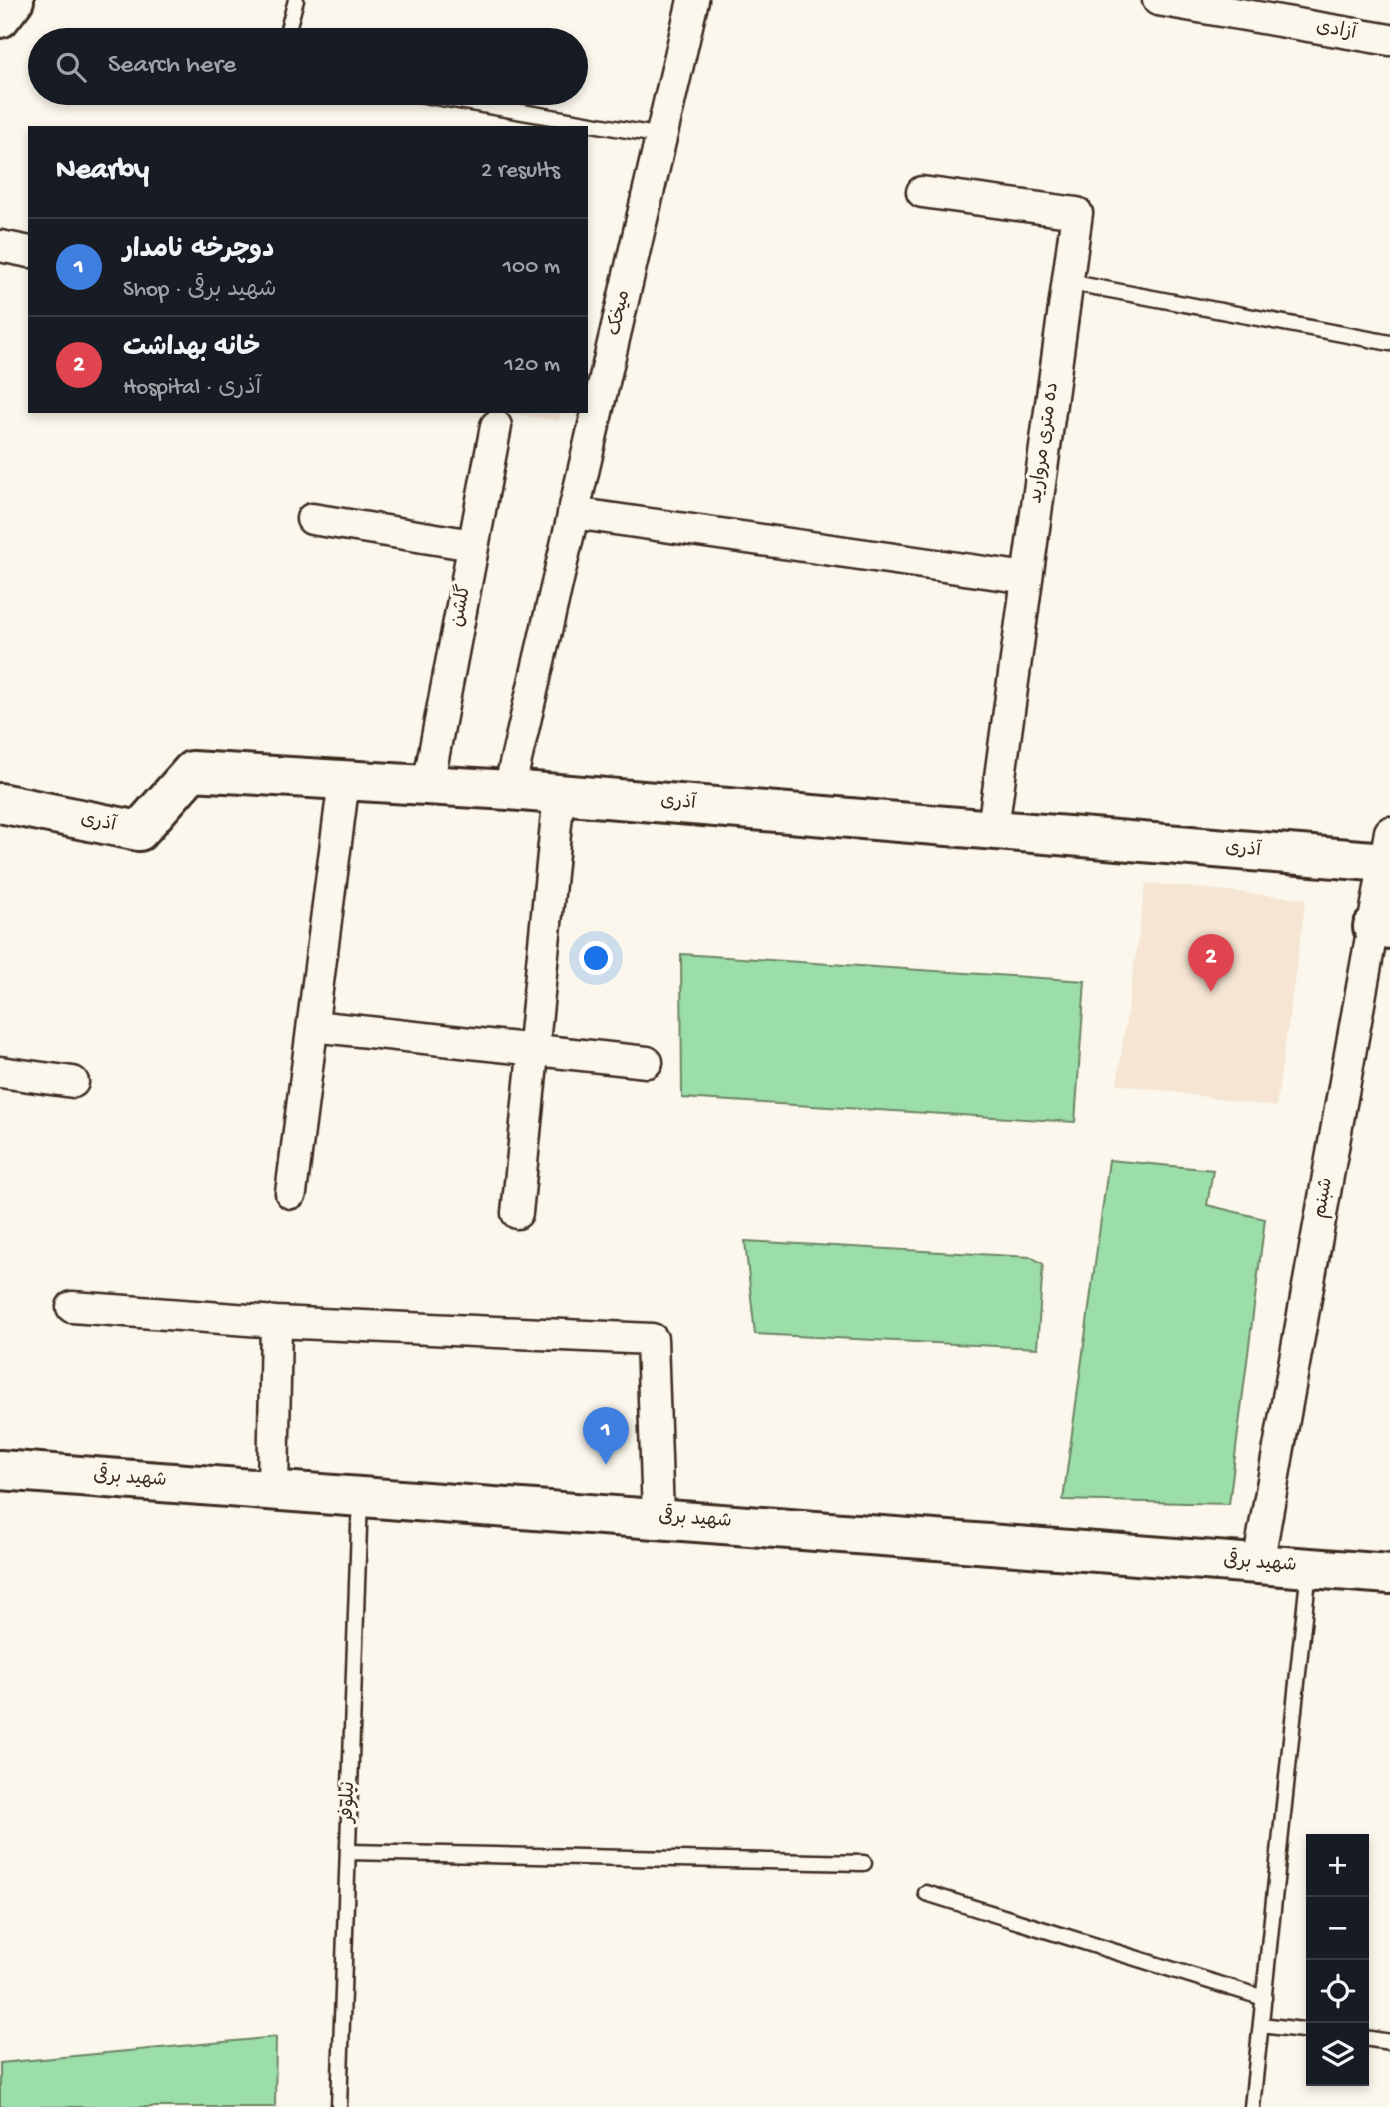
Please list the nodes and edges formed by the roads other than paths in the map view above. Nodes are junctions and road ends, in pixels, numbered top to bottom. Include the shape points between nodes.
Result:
1 (14, 0) edge
2 (296, 0) edge
3 (694, 0) edge
4 (1158, 0) edge
5 (0, 18) edge
6 (288, 28) edge
7 (1390, 40) edge
8 (482, 105) edge
9 (662, 136) junction
10 (922, 192) dead end
11 (0, 246) edge
12 (28, 252) edge
13 (1068, 282) junction
14 (1390, 343) edge
15 (496, 426) dead end
16 (573, 513) junction
17 (312, 519) dead end
18 (473, 545) junction
19 (1027, 578) junction
20 (344, 780) junction
21 (428, 785) junction
22 (509, 790) junction
23 (559, 794) junction
24 (0, 803) edge
25 (993, 828) junction
26 (1387, 847) edge
27 (1382, 928) edge
28 (313, 1026) junction
29 (534, 1050) junction
30 (647, 1062) dead end
31 (0, 1072) edge
32 (73, 1082) dead end
33 (291, 1193) dead end
34 (517, 1213) dead end
35 (72, 1307) dead end
36 (275, 1322) junction
37 (0, 1470) edge
38 (273, 1490) junction
39 (360, 1496) junction
40 (658, 1517) junction
41 (1258, 1564) junction
42 (1309, 1568) junction
43 (1390, 1574) edge
44 (348, 1852) junction
45 (864, 1863) dead end
46 (926, 1893) dead end
47 (1264, 1998) junction
48 (1261, 2025) junction
49 (1306, 2030) edge
50 (1369, 2039) edge
51 (1390, 2042) edge
52 (339, 2107) edge
53 (1252, 2107) edge

1 - 5 street
2 - 6 lane
3 - 9 street, میخک
4 - 7 street, آزادی
8 - 9 lane
9 - 16 street, میخک
10 - 13 street, ده متری مروارید via 1077,213
11 - 12 street
13 - 14 lane
13 - 19 street, ده متری مروارید
15 - 18 street, گلشن
16 - 19 street
16 - 22 street, میخک
17 - 18 street
18 - 21 street, گلشن
19 - 25 street, ده متری مروارید
20 - 21 street, آذری
20 - 24 street, آذری via 192,771 139,831
20 - 28 street
21 - 22 street, آذری
22 - 23 street, آذری
23 - 25 street, آذری
23 - 29 street
25 - 26 street, آذری
26 - 27 street, شبنم
27 - 41 street, شبنم
28 - 29 street
28 - 33 street
29 - 30 street
29 - 34 street
31 - 32 street
35 - 36 street
36 - 38 street
36 - 40 street via 652,1339
37 - 38 street, شهید برقی
38 - 39 street, شهید برقی
39 - 40 street, شهید برقی
39 - 44 lane, نیلوفر
40 - 41 street, شهید برقی
41 - 42 street, شهید برقی
42 - 43 street, شهید برقی
42 - 47 lane
44 - 45 lane
44 - 52 lane, نیلوفر
46 - 47 lane
47 - 48 lane
48 - 49 lane
48 - 53 lane
50 - 51 lane

